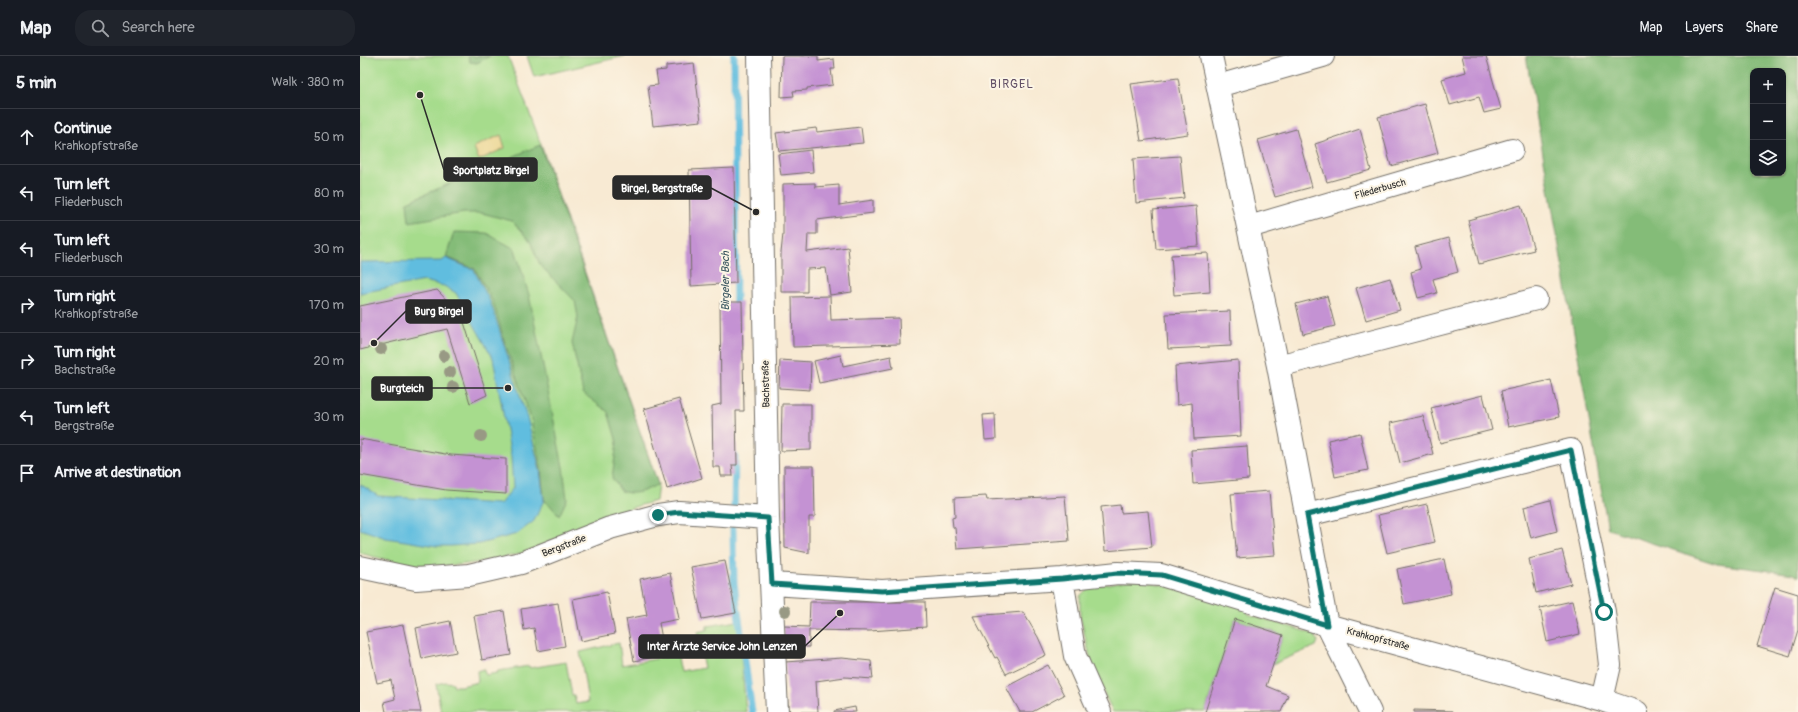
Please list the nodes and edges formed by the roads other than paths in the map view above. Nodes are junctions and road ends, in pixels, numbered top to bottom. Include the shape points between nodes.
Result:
1 (759, 56) edge
2 (1211, 56) edge
3 (1323, 56) edge
4 (1218, 86) junction
5 (1512, 150) dead end
6 (1249, 227) junction
7 (1536, 300) dead end
8 (1278, 366) junction
9 (1307, 515) junction
10 (751, 517) junction
11 (360, 567) edge
12 (1062, 579) junction
13 (772, 584) junction
14 (1327, 625) junction
15 (1602, 700) junction
16 (777, 712) edge
17 (1100, 712) edge
18 (1370, 712) edge
19 (1637, 712) edge

1 - 10 street, Bachstraße
2 - 4 street
3 - 4 street
4 - 6 street
5 - 6 street, Fliederbusch
6 - 8 street
7 - 8 street
8 - 9 street
9 - 14 street
9 - 15 street via 1571,450 1604,612 1610,665
10 - 11 street, Bergstraße via 679,512 658,515 610,528 521,563 469,575 416,580
10 - 13 street, Bachstraße
12 - 13 street, Krahkopfstraße via 882,591
12 - 14 street, Krahkopfstraße via 1118,573 1162,575
12 - 17 street via 1076,656
13 - 16 street, Bachstraße
14 - 15 street, Krahkopfstraße
14 - 18 street
15 - 19 street, Krahkopfstraße

